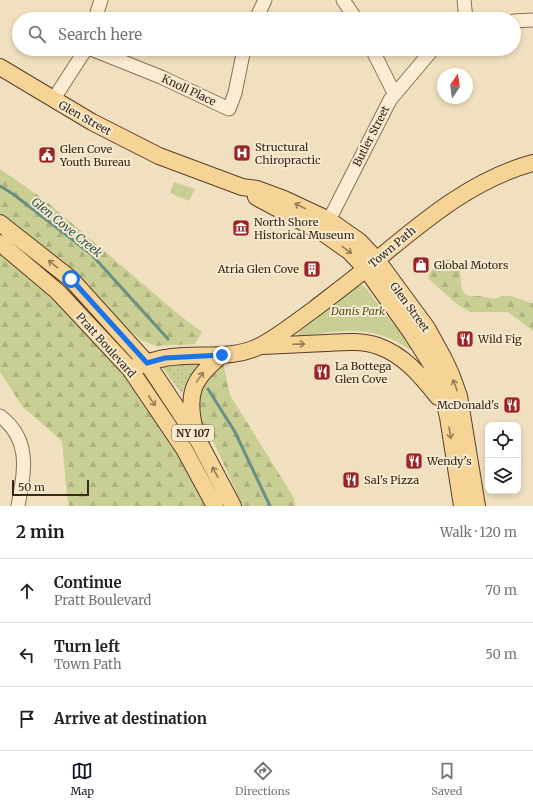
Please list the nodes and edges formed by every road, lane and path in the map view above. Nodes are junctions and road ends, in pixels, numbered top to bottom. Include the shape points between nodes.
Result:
1 (101, 0) edge
2 (266, 0) edge
3 (343, 0) edge
4 (464, 0) edge
5 (97, 12) edge
6 (260, 12) edge
7 (351, 12) edge
8 (465, 12) edge
9 (521, 20) edge
10 (533, 20) edge
11 (81, 56) edge
12 (109, 56) edge
13 (243, 56) edge
14 (376, 56) edge
15 (427, 56) edge
16 (0, 67) edge
17 (394, 93) junction
18 (53, 100) junction
19 (533, 163) edge
20 (0, 223) edge
21 (326, 227) junction
22 (0, 243) edge
23 (372, 264) junction
24 (260, 346) junction
25 (222, 355) junction
26 (404, 361) junction
27 (147, 363) junction
28 (431, 364) junction
29 (447, 365) junction
30 (130, 369) junction
31 (445, 401) junction
32 (0, 416) edge
33 (198, 440) junction
34 (461, 453) junction
35 (18, 506) edge
36 (215, 506) edge
37 (233, 506) edge
38 (462, 506) edge
39 (477, 506) edge

1 - 5 street
2 - 6 street
3 - 7 street
4 - 8 street
9 - 10 street
11 - 18 street
12 - 13 street, Knoll Place via 162,77 229,109
14 - 17 street
15 - 17 street, Butler Street
16 - 18 main road, Glen Street
17 - 21 street, Butler Street
18 - 21 main road, Glen Street via 159,156 242,187 254,196
19 - 23 main road, Town Path via 488,179 448,204
27 -> 20 main road, Pratt Boulevard / NY 107 via 71,279
21 - 23 main road, Glen Street via 350,252
22 - 30 main road, Pratt Boulevard / NY 107 via 58,292
23 - 24 main road, Town Path via 278,336
23 - 28 main road, Glen Street
23 - 29 main road, Glen Street via 427,328
24 - 25 main road, Town Path
24 -> 26 main road, Town Path via 353,342 377,345 393,352
25 - 27 main road, Town Path via 165,358
33 -> 25 main road via 190,400 197,379
26 - 28 main road
26 - 31 main road, Town Path
27 - 30 main road, Town Path
27 - 33 main road, Pratt Boulevard / NY 107
28 - 29 main road
28 - 31 main road, Glen Street
34 -> 29 main road, Glen Street via 459,396
30 -> 36 main road, Pratt Boulevard / NY 107 via 184,449
31 -> 34 main road, Glen Street
32 - 35 street via 13,429 23,451 24,467
37 -> 33 main road, Pratt Boulevard / NY 107
34 - 38 main road, Glen Street
34 - 39 main road, Glen Street

